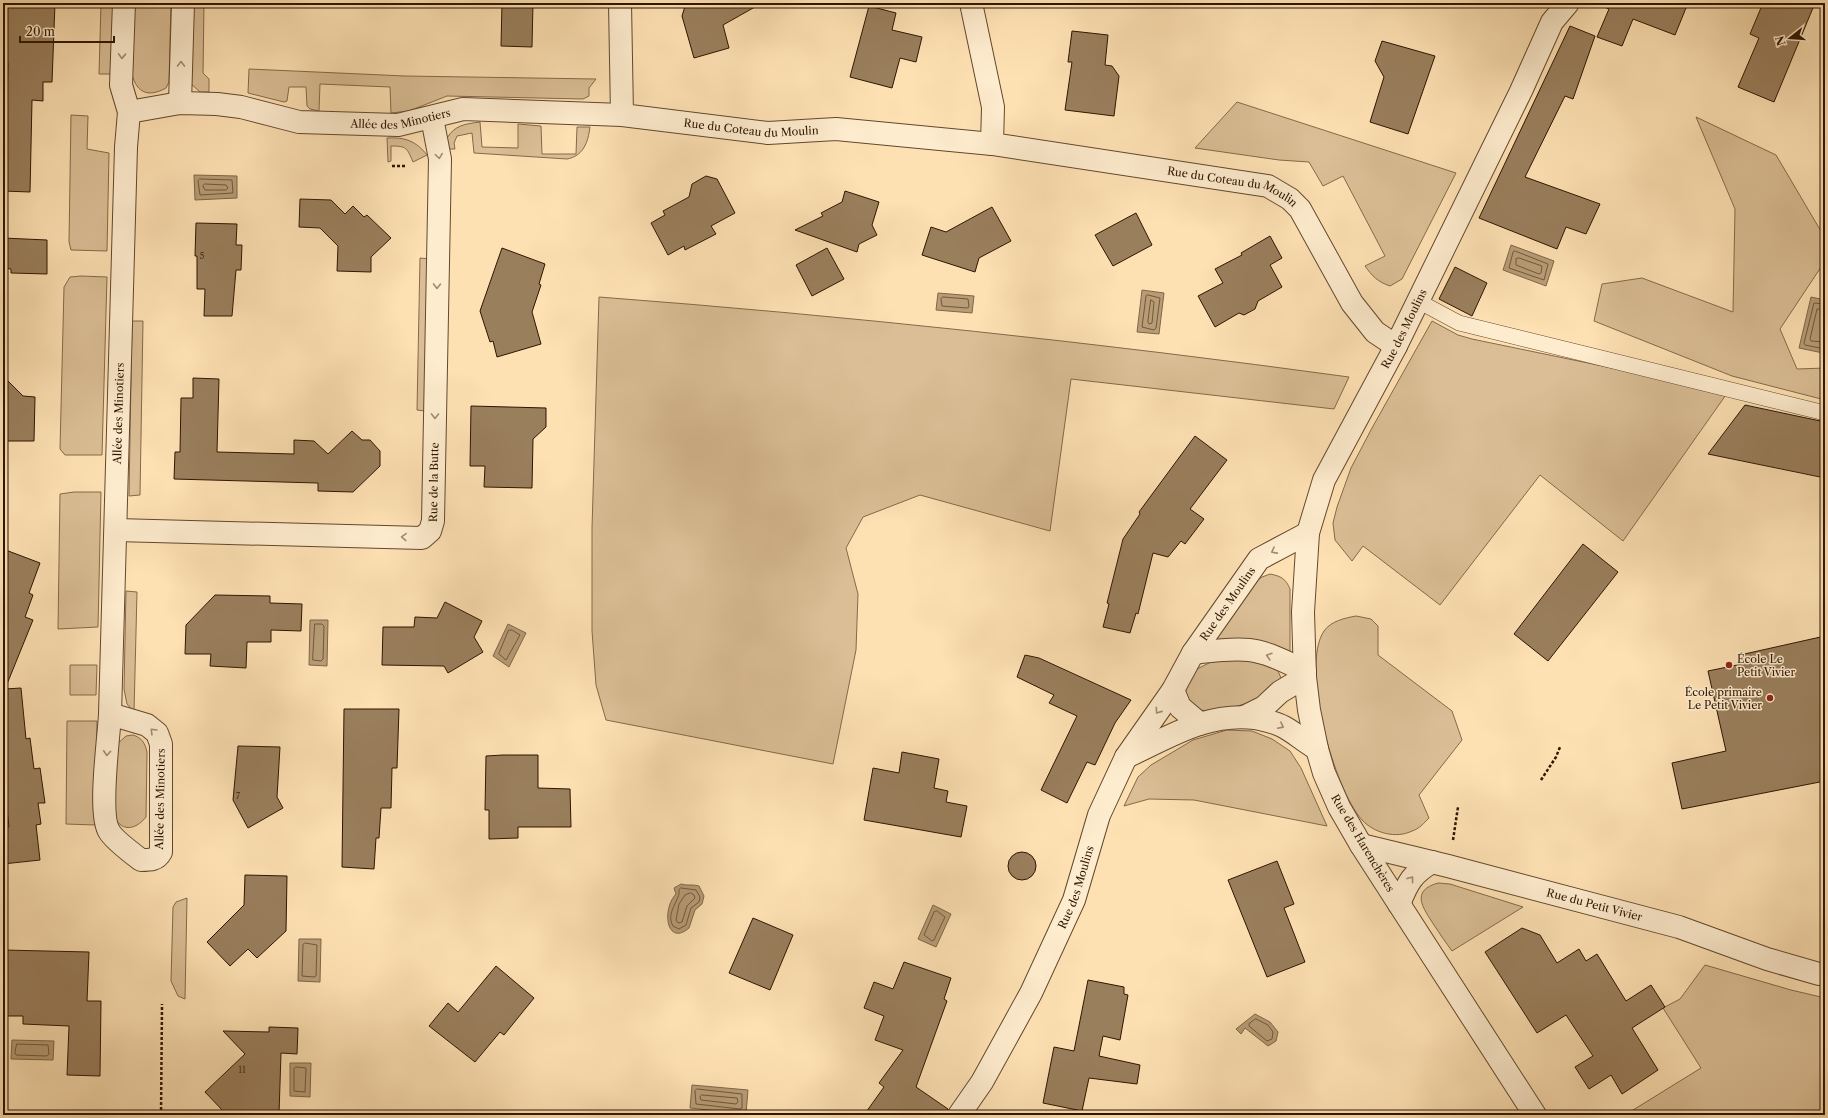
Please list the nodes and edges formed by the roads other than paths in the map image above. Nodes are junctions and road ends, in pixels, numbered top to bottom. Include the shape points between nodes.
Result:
1 (124, 3) edge
2 (183, 3) edge
3 (620, 3) edge
4 (971, 3) edge
5 (1568, 3) edge
6 (180, 103) junction
7 (129, 112) junction
8 (622, 115) junction
9 (432, 118) junction
10 (992, 144) junction
11 (1418, 301) junction
12 (1396, 346) junction
13 (1825, 414) edge
14 (116, 530) junction
15 (1308, 533) junction
16 (1193, 653) junction
17 (1305, 674) junction
18 (1173, 690) junction
19 (110, 714) junction
20 (1244, 717) junction
21 (1200, 724) junction
22 (1317, 749) junction
23 (1126, 757) junction
24 (1361, 845) junction
25 (1432, 862) junction
26 (1399, 904) junction
27 (1825, 974) edge
28 (958, 1115) edge
29 (1535, 1115) edge

1 -> 7 street, Allée des Minotiers via 121,85
6 -> 2 street
3 - 8 street
4 - 10 street via 993,107
5 - 11 street, Rue des Moulins via 1552,22
6 - 7 street, Allée des Minotiers
6 - 9 street, Allée des Minotiers via 241,107 299,122 398,125
7 - 14 street, Allée des Minotiers
8 - 9 street, Allée des Minotiers via 462,109
8 - 10 street, Rue du Coteau du Moulin via 768,133 836,129
9 -> 14 street, Rue de la Butte via 440,159 433,513 430,531 422,538
10 - 12 street, Rue du Coteau du Moulin via 1268,186 1300,208 1352,304 1375,332
11 - 12 street, Rue des Moulins
11 - 13 lane via 1464,325
12 - 15 street, Rue des Moulins via 1324,480
14 - 19 street, Allée des Minotiers
15 -> 16 street, Rue des Moulins via 1259,558
15 - 17 street, Rue des Harenchères via 1303,612
17 -> 16 street via 1280,659 1251,650
16 - 18 street, Rue des Moulins
17 - 20 street via 1264,707
17 - 22 street, Rue des Harenchères
18 - 21 street via 1180,707
18 -> 23 street, Rue des Moulins
19 -> 19 street, Allée des Minotiers via 105,818 109,831 141,860 153,859 161,852 161,744 157,733 147,725
20 - 21 street via 1212,720
20 -> 22 street via 1268,720 1283,726
21 - 23 street via 1178,731 1157,744
22 - 24 street, Rue des Harenchères via 1339,807
23 - 28 street, Rue des Moulins via 1099,815 1074,900 1034,986 982,1082
24 - 25 street, Rue du Petit Vivier
24 - 26 street, Rue des Harenchères
26 -> 25 street via 1408,883 1418,870
25 - 27 street, Rue du Petit Vivier via 1679,927 1767,958
26 - 29 street, Rue des Harenchères

